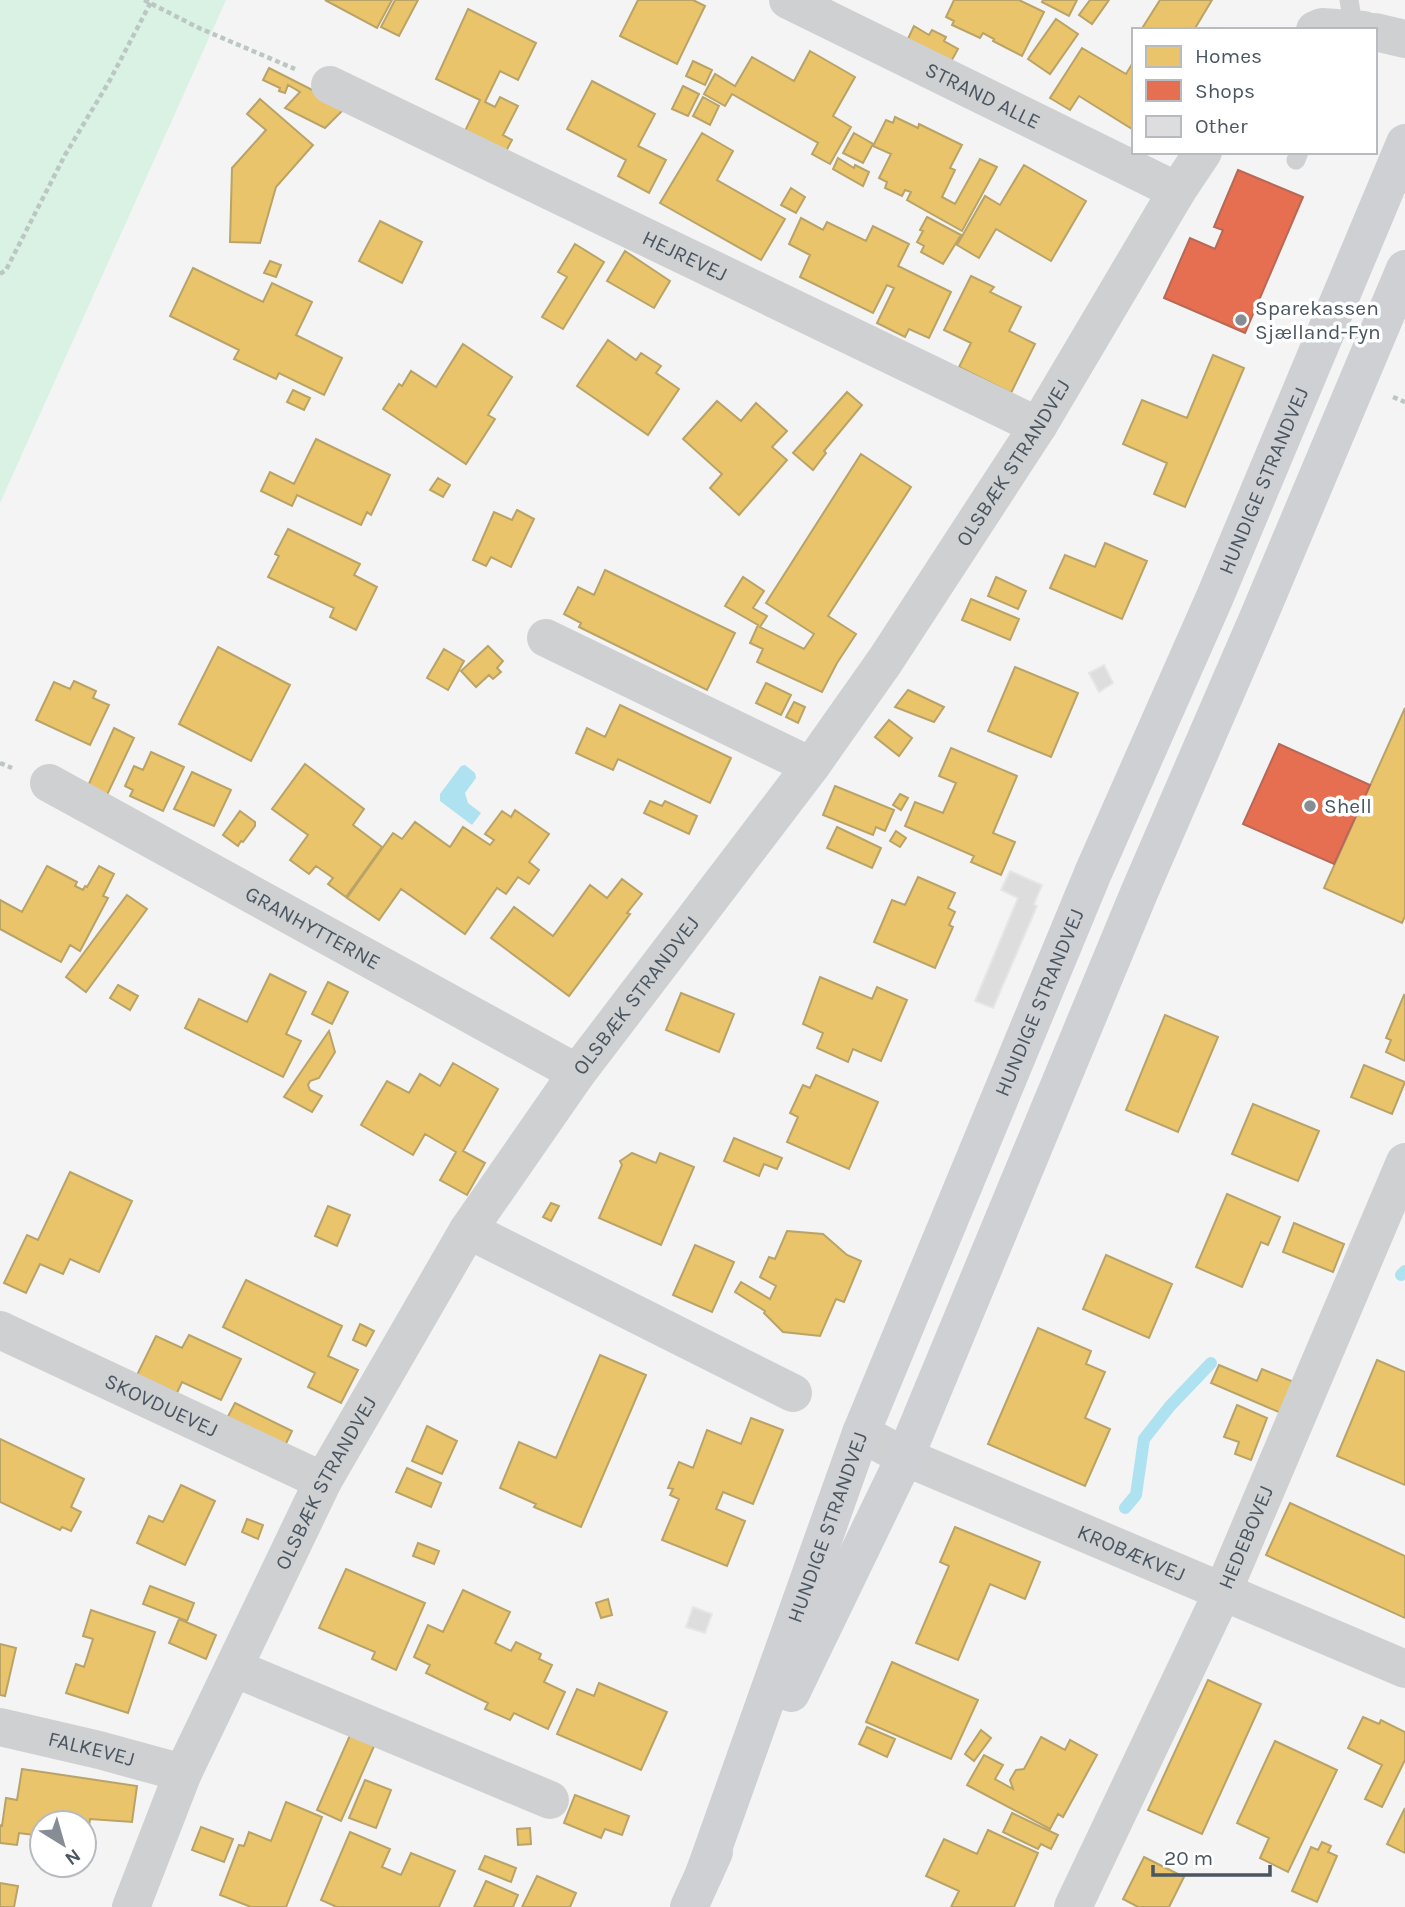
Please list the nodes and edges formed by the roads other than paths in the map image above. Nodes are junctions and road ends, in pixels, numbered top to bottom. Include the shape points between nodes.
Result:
1 (788, 0) edge
2 (1377, 32) edge
3 (1405, 39) edge
4 (330, 85) road end
5 (1405, 143) edge
6 (1202, 154) edge
7 (1177, 191) junction
8 (1405, 269) edge
9 (1038, 426) junction
10 (547, 638) dead end
11 (811, 766) junction
12 (49, 783) dead end
13 (578, 1073) junction
14 (1405, 1162) edge
15 (468, 1230) junction
16 (0, 1330) edge
17 (793, 1393) dead end
18 (861, 1433) junction
19 (905, 1457) junction
20 (323, 1481) junction
21 (1223, 1591) junction
22 (234, 1668) junction
23 (1405, 1669) edge
24 (0, 1727) edge
25 (183, 1773) junction
26 (550, 1800) dead end
27 (696, 1890) edge
28 (131, 1907) edge
29 (1073, 1907) edge

1 - 7 street, STRAND ALLE
2 - 3 street
4 - 9 street, HEJREVEJ
5 - 18 main road, HUNDIGE STRANDVEJ
6 - 7 street, OLSBÆK STRANDVEJ
7 - 9 street, OLSBÆK STRANDVEJ
8 - 19 main road, HUNDIGE STRANDVEJ
9 - 11 street, OLSBÆK STRANDVEJ via 885,662
10 - 11 street
11 - 13 street, OLSBÆK STRANDVEJ
12 - 13 street, GRANHYTTERNE
13 - 15 street, OLSBÆK STRANDVEJ
14 - 21 street, HEDEBOVEJ
15 - 17 street
15 - 20 street, OLSBÆK STRANDVEJ
16 - 20 street, SKOVDUEVEJ
18 - 19 street, KROBÆKVEJ
18 - 27 main road, HUNDIGE STRANDVEJ
19 - 21 street, KROBÆKVEJ
19 - 27 main road, HUNDIGE STRANDVEJ
20 - 22 street, OLSBÆK STRANDVEJ
21 - 23 street, KROBÆKVEJ
21 - 29 street, HEDEBOVEJ
22 - 25 street, OLSBÆK STRANDVEJ
22 - 26 street
24 - 25 street, FALKEVEJ
25 - 28 street, OLSBÆK STRANDVEJ

